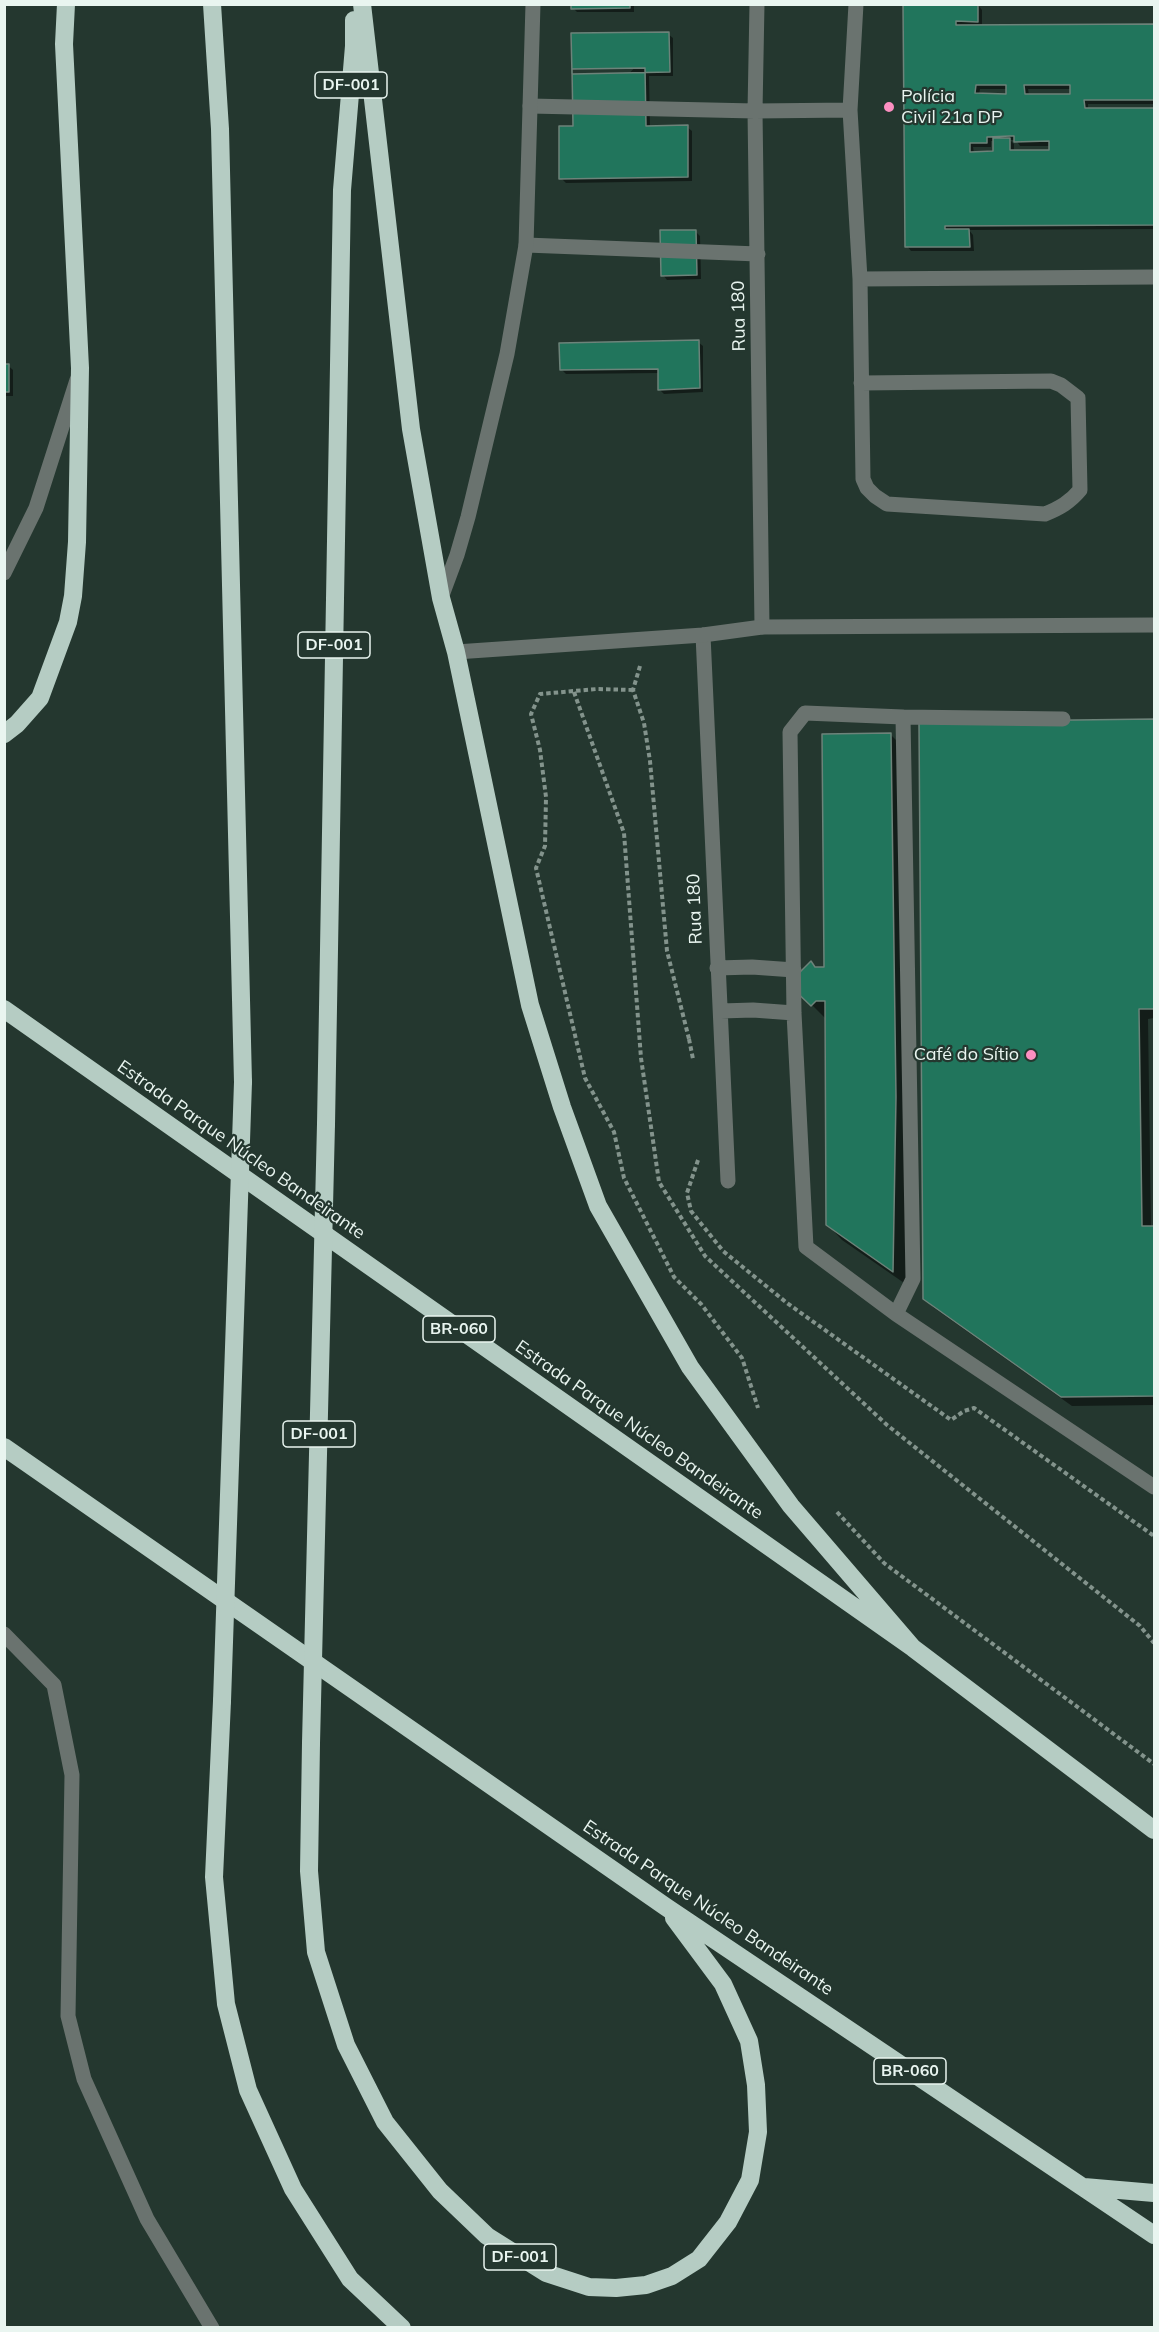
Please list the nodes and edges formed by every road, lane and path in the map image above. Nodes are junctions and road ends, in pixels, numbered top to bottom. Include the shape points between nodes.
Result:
1 (66, 4) edge
2 (212, 4) edge
3 (354, 4) edge
4 (362, 4) edge
5 (533, 4) edge
6 (757, 4) edge
7 (856, 4) edge
8 (530, 106) junction
9 (850, 110) junction
10 (755, 111) junction
11 (526, 245) junction
12 (758, 254) junction
13 (1155, 277) edge
14 (860, 279) junction
15 (80, 369) junction
16 (861, 383) junction
17 (4, 573) edge
18 (441, 598) junction
19 (1155, 625) edge
20 (762, 627) junction
21 (703, 636) junction
22 (647, 639) junction
23 (456, 652) junction
24 (633, 690) junction
25 (903, 717) junction
26 (1064, 719) dead end
27 (4, 734) edge
28 (717, 968) junction
29 (794, 970) junction
30 (4, 1009) edge
31 (721, 1011) junction
32 (794, 1013) junction
33 (721, 1031) junction
34 (728, 1181) dead end
35 (896, 1314) junction
36 (764, 1418) dead end
37 (4, 1447) edge
38 (1155, 1487) edge
39 (832, 1506) dead end
40 (4, 1634) edge
41 (913, 1648) junction
42 (1155, 1764) edge
43 (1155, 1830) edge
44 (666, 1907) junction
45 (1083, 2187) junction
46 (1155, 2193) edge
47 (1155, 2235) edge
48 (212, 2328) edge
49 (402, 2328) edge

1 - 15 highway via 64,44
2 - 49 highway, bridge via 220,129 243,1082 214,1877 226,2004 248,2090 293,2189 350,2279
3 - 44 highway, DF-001, bridge via 342,190 311,1743 309,1871 316,1952 346,2045 386,2122 440,2191 487,2236 546,2272 589,2287 646,2285 672,2276 699,2259 728,2222 750,2180 758,2132 749,2041 723,1984
4 - 18 highway via 411,429
5 - 8 street
6 - 10 street, Rua 180
7 - 9 street
8 - 10 street
8 - 11 street
9 - 10 street
9 - 14 street
10 - 12 street, Rua 180
11 - 12 street
11 - 18 street via 507,354 471,505
12 - 20 street, Rua 180
13 - 14 street
14 - 16 street
15 - 17 street via 40,497
15 - 27 highway via 73,596 40,698
16 - 16 street via 863,479 867,488 887,504 1045,514 1059,509 1080,489 1078,398 1061,385 1051,381
18 - 23 highway
19 - 20 street
20 - 21 street
21 - 22 street
21 - 28 street, Rua 180
22 - 23 street
22 - 24 path
23 - 41 highway via 530,1005 598,1206 690,1367 791,1506
24 - 33 path via 650,760 666,951 682,1014 689,1039
24 - 36 path via 540,694 531,714 546,797 545,846 537,868 585,1078 614,1132 624,1178 674,1276 742,1358
25 - 26 street
25 - 29 street via 805,713 790,732
25 - 35 street via 913,1279
28 - 29 street
28 - 31 street, Rua 180
29 - 32 street
30 - 41 highway, Estrada Parque Núcleo Bandeirante / BR-060
31 - 32 street
31 - 33 street, Rua 180
32 - 35 street via 806,1247
33 - 34 street, Rua 180
35 - 38 street
37 - 44 highway, Estrada Parque Núcleo Bandeirante / BR-060
39 - 42 path via 884,1563
40 - 48 street via 54,1684 72,1775 68,2016 84,2079 147,2219
41 - 43 highway, Estrada Parque Núcleo Bandeirante / BR-060
44 - 45 highway, Estrada Parque Núcleo Bandeirante / BR-060
45 - 46 highway
45 - 47 highway, Estrada Parque Núcleo Bandeirante / BR-060

